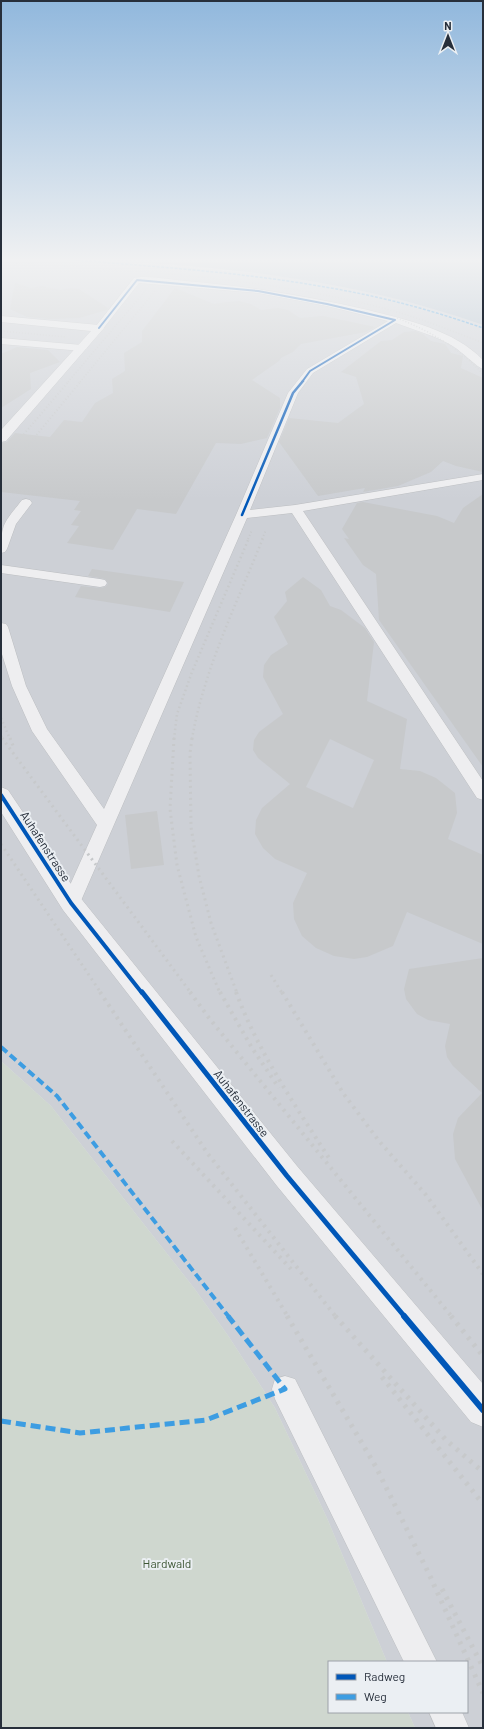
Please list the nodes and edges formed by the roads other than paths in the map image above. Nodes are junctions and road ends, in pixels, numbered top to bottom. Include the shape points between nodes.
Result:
1 (90, 339) edge
2 (364, 339) edge
3 (445, 339) edge
4 (1, 341) edge
5 (82, 348) junction
6 (483, 366) edge
7 (1, 438) edge
8 (483, 477) edge
9 (26, 503) dead end
10 (296, 509) junction
11 (242, 515) junction
12 (1, 549) edge
13 (1, 569) edge
14 (100, 582) dead end
15 (1, 627) edge
16 (483, 794) edge
17 (1, 795) edge
18 (106, 825) junction
19 (71, 903) junction
20 (285, 1389) dead end
21 (483, 1410) edge
22 (421, 1661) edge
23 (446, 1713) edge
24 (453, 1728) edge

1 - 5 street
2 - 11 lane via 310,371 293,393
3 - 6 lane via 469,351
4 - 5 lane
5 - 7 street
8 - 10 lane
9 - 12 lane via 10,524
10 - 11 lane
10 - 16 lane
11 - 18 lane
13 - 14 lane
15 - 18 lane via 19,686 40,731
17 - 19 street, Auhafenstrasse
18 - 19 lane
19 - 21 street, Auhafenstrasse via 287,1176
20 - 22 lane
23 - 24 lane

